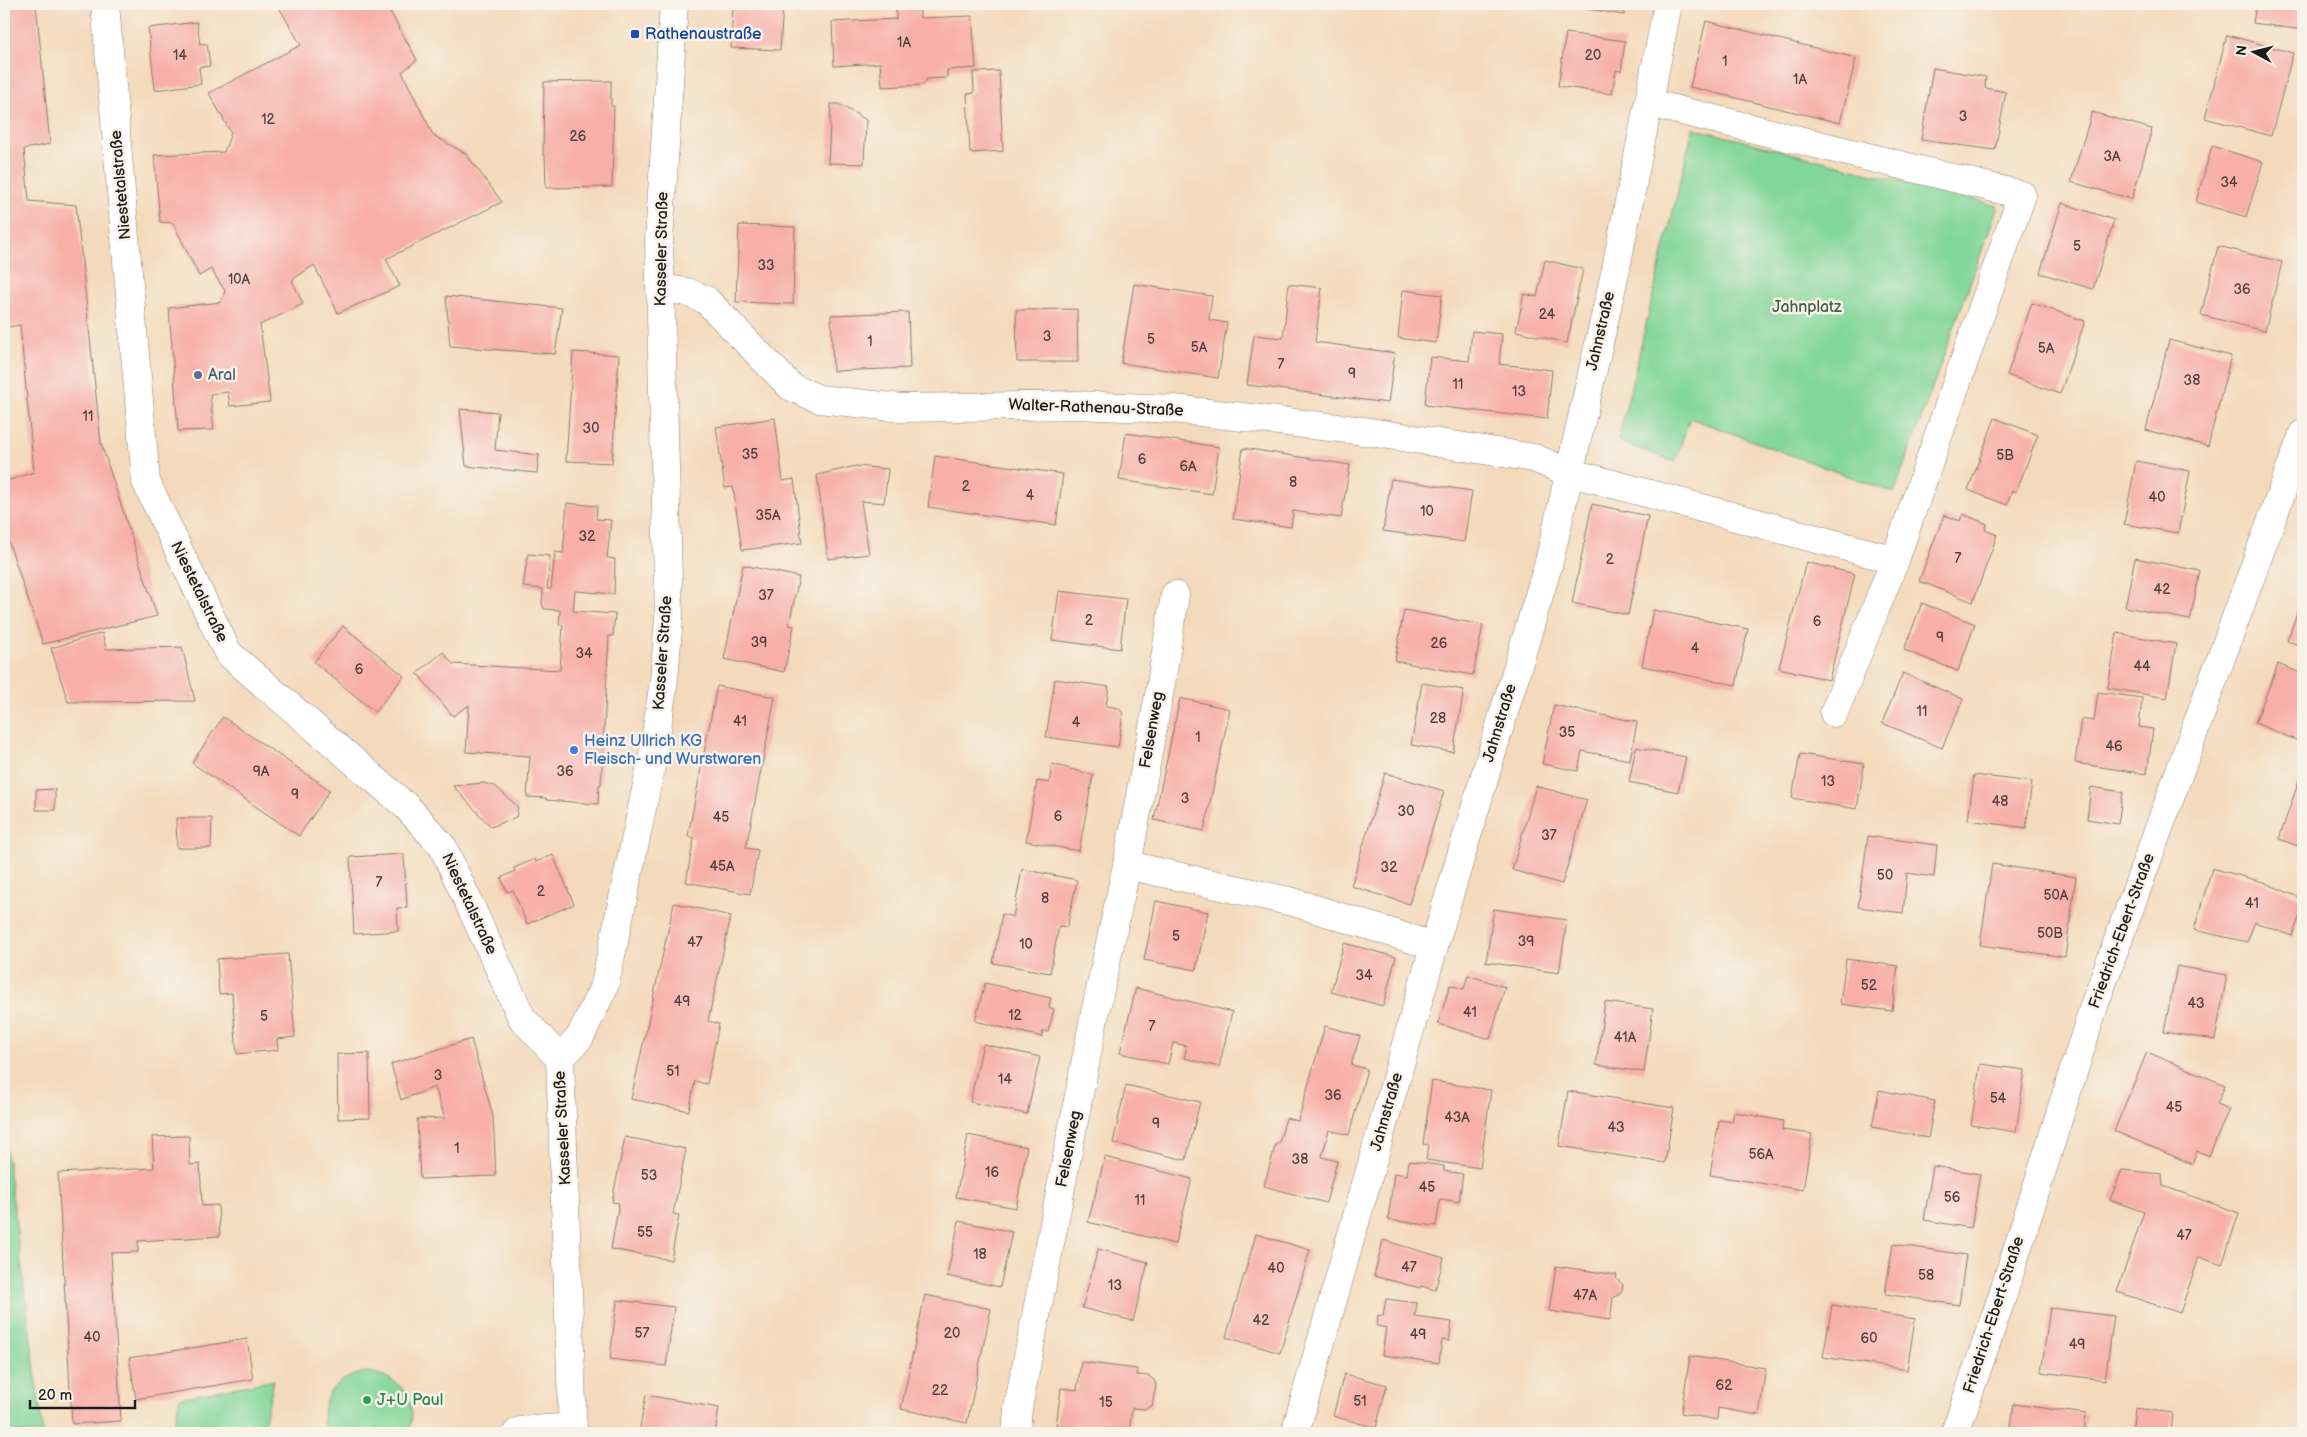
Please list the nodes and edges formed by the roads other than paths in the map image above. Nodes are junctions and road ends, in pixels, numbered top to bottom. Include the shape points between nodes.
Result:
1 (105, 4) edge
2 (674, 4) edge
3 (1668, 4) edge
4 (1649, 103) junction
5 (660, 288) junction
6 (2303, 434) edge
7 (1568, 472) junction
8 (1895, 560) junction
9 (1175, 595) dead end
10 (1834, 713) dead end
11 (1127, 865) junction
12 (1434, 946) junction
13 (560, 1059) junction
14 (573, 1430) edge
15 (517, 1433) edge
16 (1016, 1433) edge
17 (1295, 1433) edge
18 (1955, 1433) edge

1 - 13 street, Niestetalstraße via 146,482 228,652 407,807 443,847 522,1018
2 - 5 street, Kasseler Straße via 659,240
3 - 4 street, Jahnstraße
4 - 7 street, Jahnstraße via 1615,273
4 - 8 street via 2022,195
5 - 7 street, Walter-Rathenau-Straße via 687,292 706,300 791,387 819,398 902,408 1075,405 1174,409 1364,431 1534,458
5 - 13 street, Kasseler Straße via 669,617 664,680 652,761 605,984 580,1037
6 - 18 street, Friedrich-Ebert-Straße via 2095,1003 2002,1297
7 - 8 street
7 - 12 street, Jahnstraße via 1549,562
8 - 10 street
9 - 11 street, Felsenweg
11 - 12 street via 1293,902
11 - 16 street, Felsenweg via 1089,1041 1018,1408
12 - 17 street, Jahnstraße
13 - 14 street, Kasseler Straße
14 - 15 street

